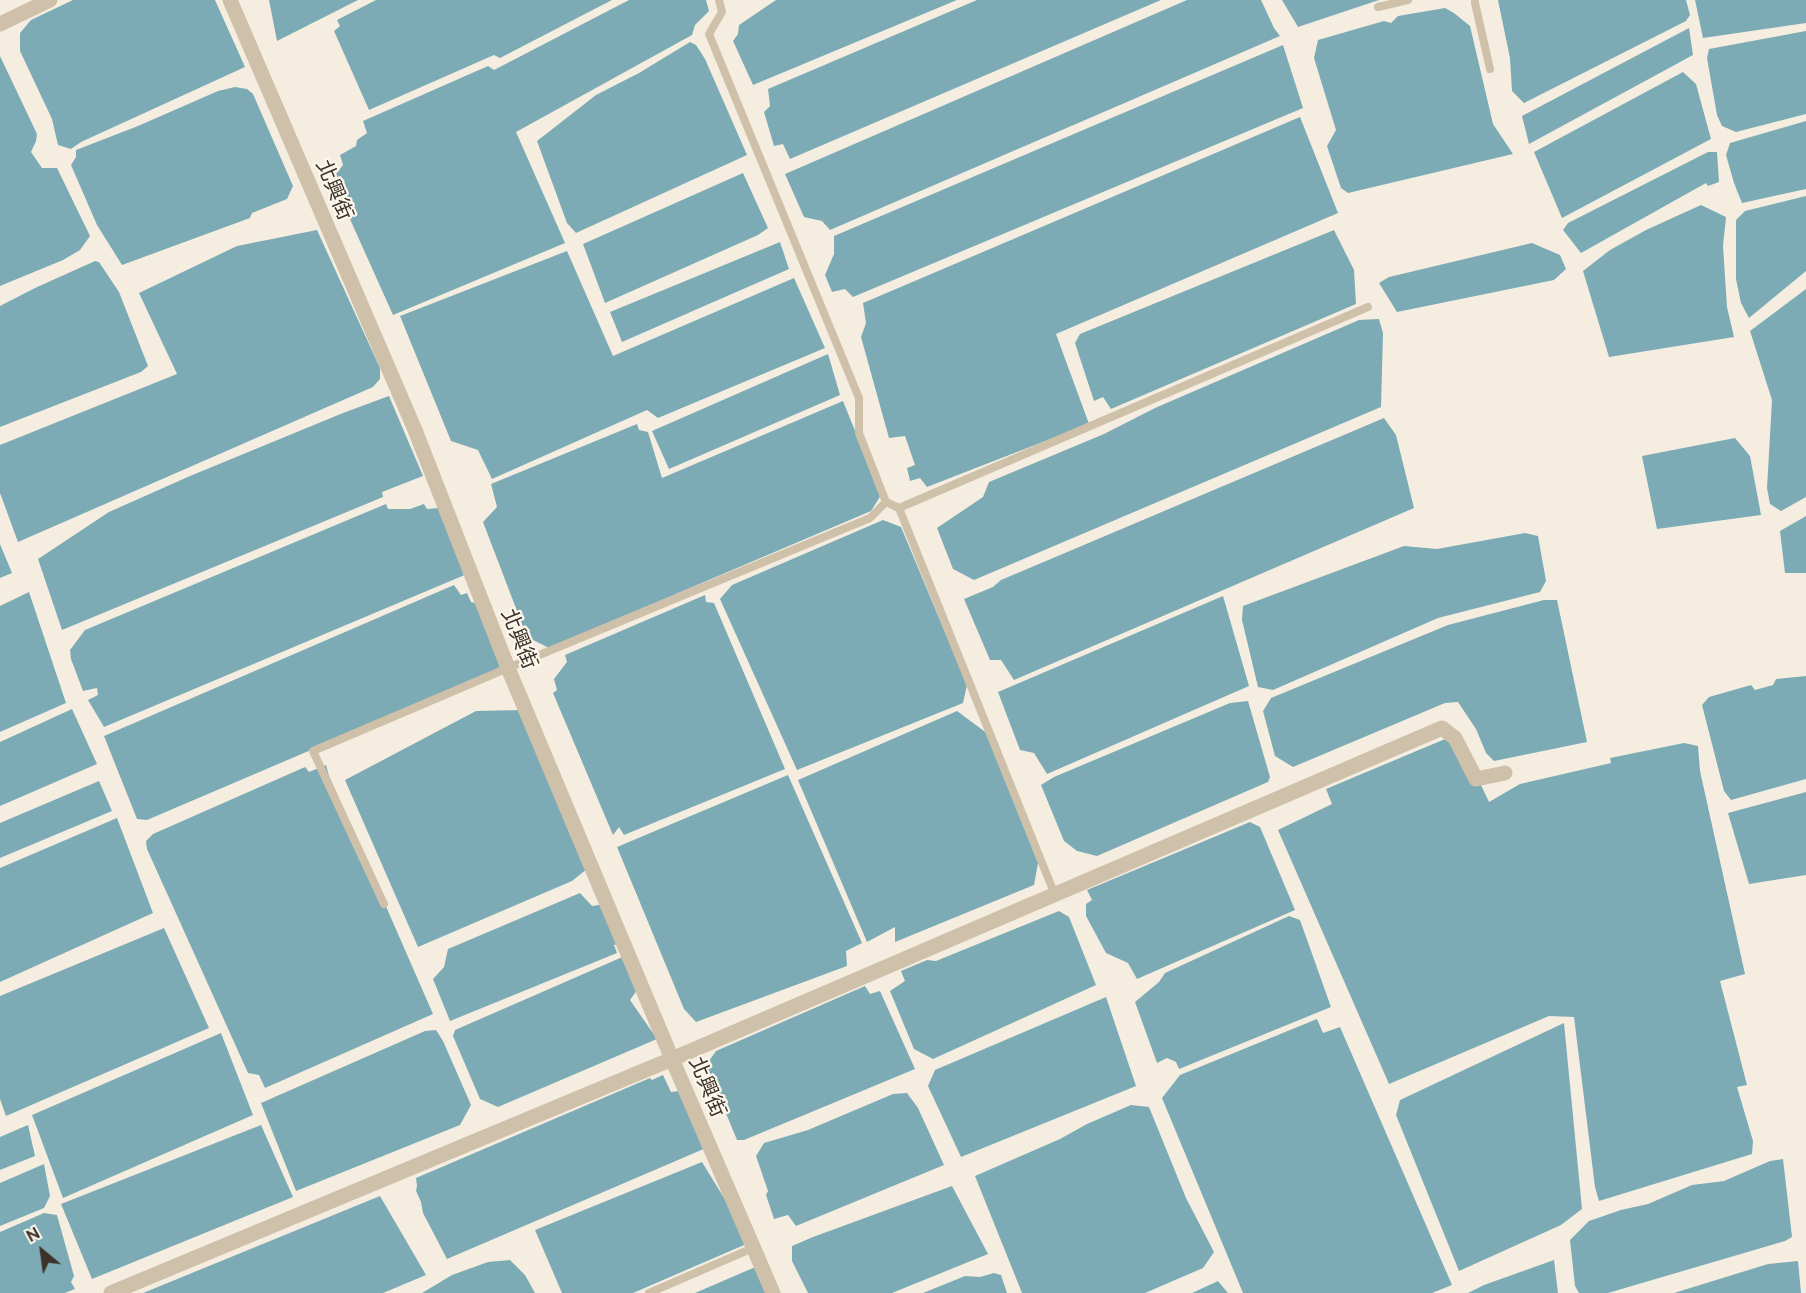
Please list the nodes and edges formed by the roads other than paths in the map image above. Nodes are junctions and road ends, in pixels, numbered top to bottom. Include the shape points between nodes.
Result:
1 (50, 0) edge
2 (230, 0) edge
3 (719, 0) edge
4 (1408, 0) edge
5 (1475, 0) edge
6 (1378, 7) dead end
7 (0, 24) edge
8 (1490, 69) dead end
9 (1368, 307) dead end
10 (886, 502) junction
11 (899, 508) junction
12 (508, 668) junction
13 (1505, 773) dead end
14 (1055, 895) junction
15 (384, 904) dead end
16 (672, 1059) junction
17 (753, 1248) junction
18 (111, 1293) edge
19 (649, 1293) edge
20 (773, 1293) edge

1 - 7 street
2 - 12 street, 北興街 via 415,430
3 - 10 lane via 722,12 709,34 859,398 859,433
4 - 6 lane
5 - 8 lane
9 - 11 lane
10 - 11 lane
10 - 12 lane via 870,518
11 - 14 lane
12 - 15 lane via 314,751
12 - 16 street, 北興街
13 - 14 street via 1476,779 1455,738 1442,728
14 - 16 street
16 - 17 street, 北興街
16 - 18 street
17 - 19 lane
17 - 20 street, 北興街

